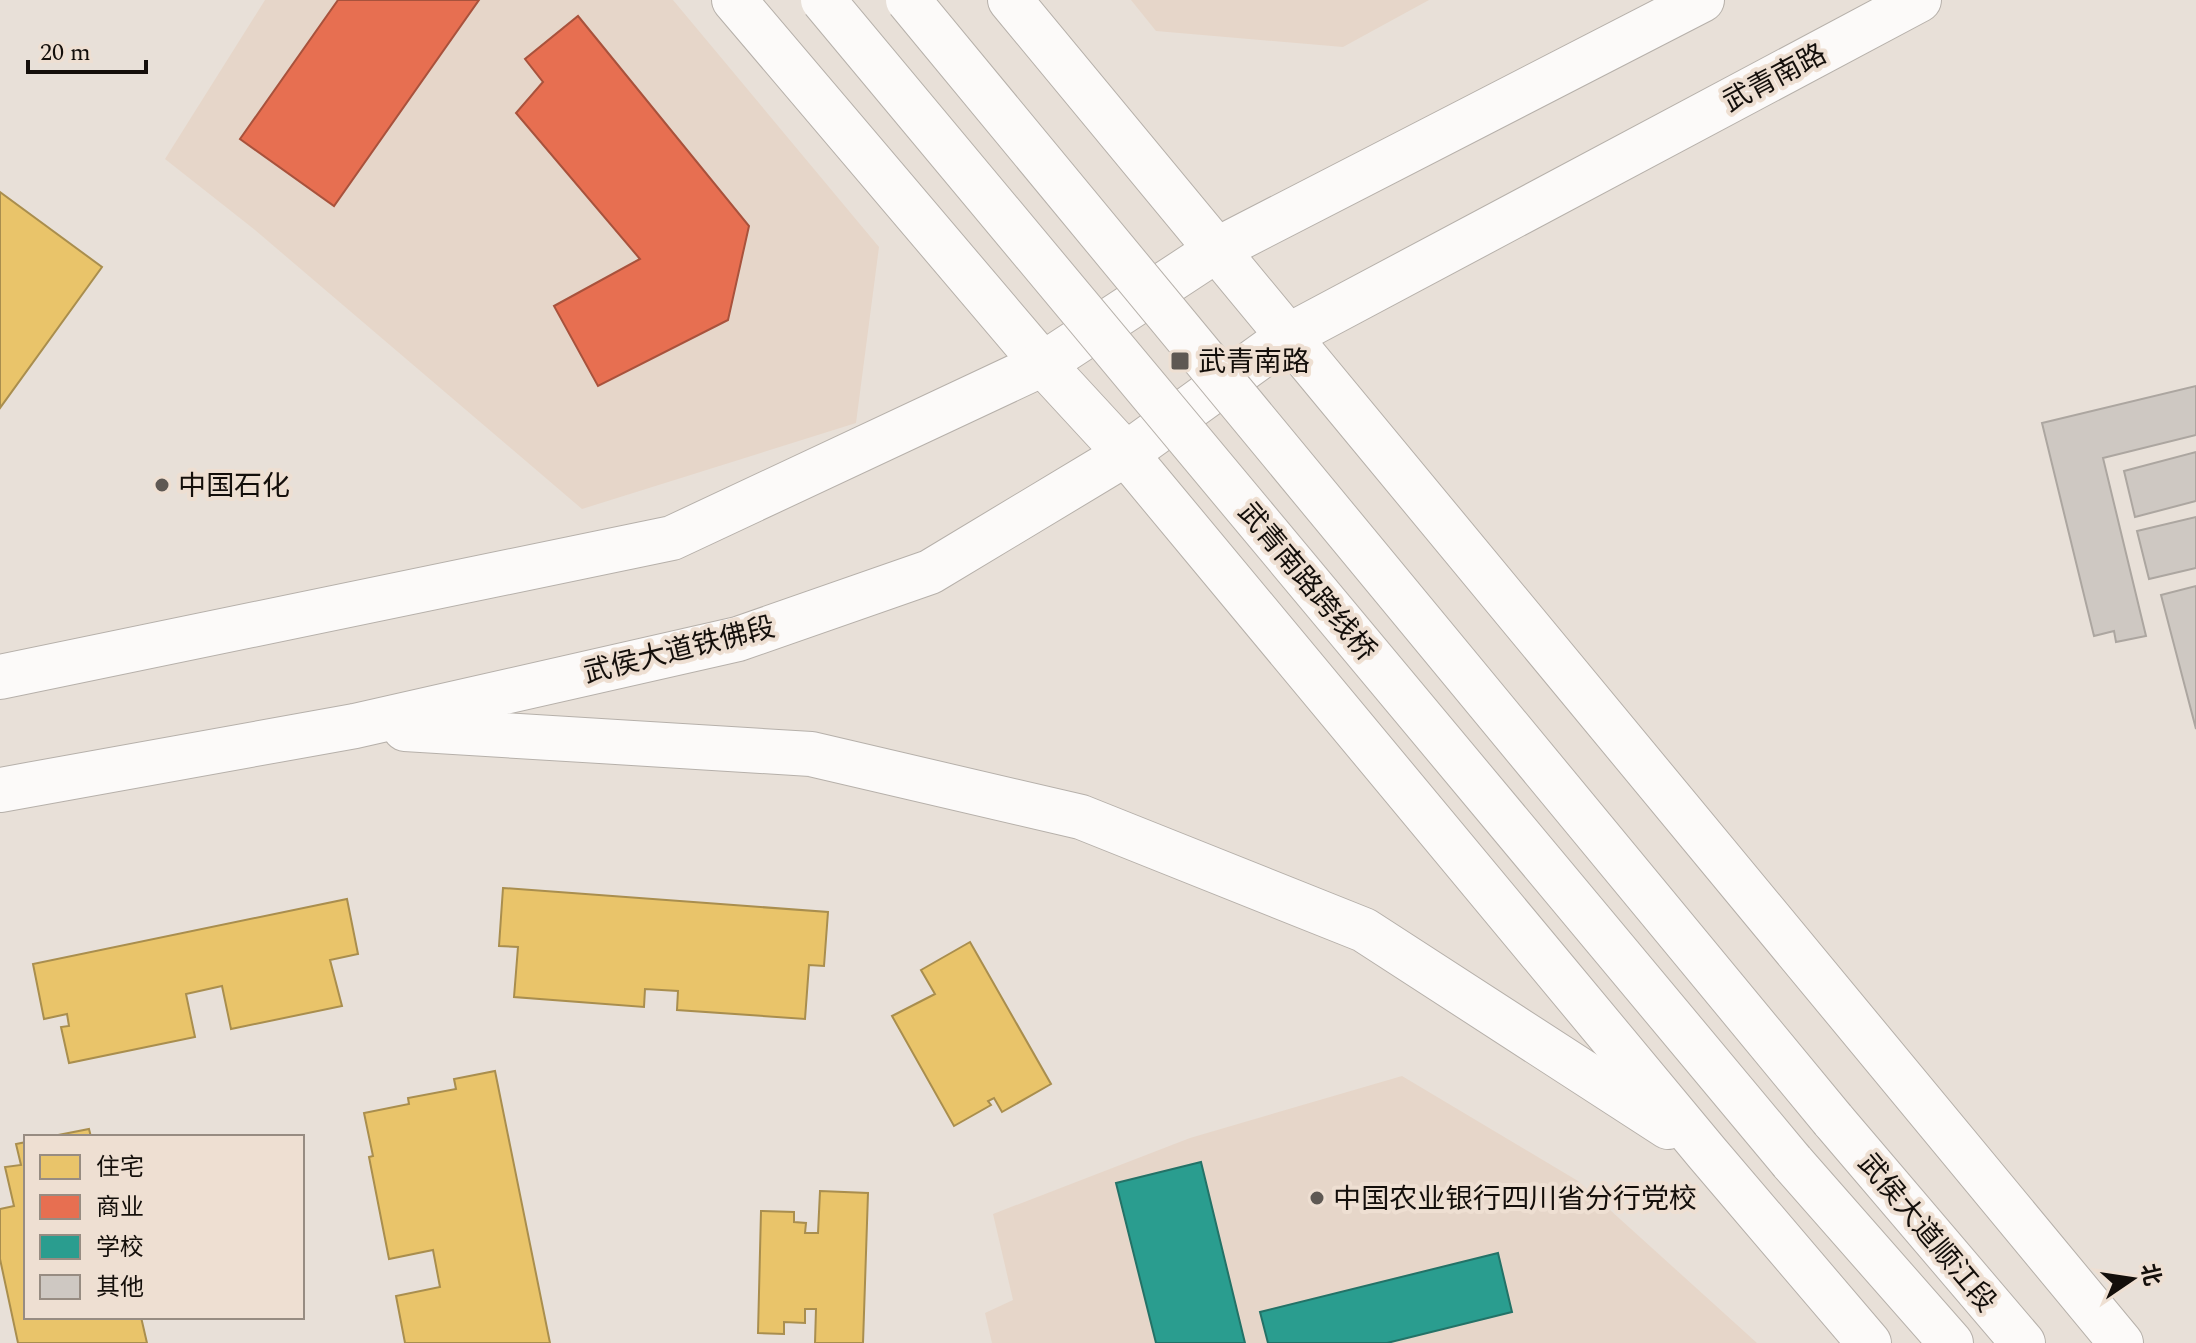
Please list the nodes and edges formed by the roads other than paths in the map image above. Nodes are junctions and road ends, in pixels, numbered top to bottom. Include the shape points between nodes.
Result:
1 (734, 0) edge
2 (823, 0) edge
3 (908, 0) edge
4 (1010, 0) edge
5 (1702, 0) edge
6 (1919, 0) edge
7 (1218, 249) junction
8 (1290, 335) junction
9 (1043, 364) junction
10 (1126, 454) junction
11 (0, 677) edge
12 (355, 726) junction
13 (0, 790) edge
14 (1707, 1153) junction
15 (1792, 1162) joint
16 (1869, 1343) edge
17 (1951, 1343) edge
18 (2023, 1343) edge
19 (2121, 1343) edge

1 - 9 main road
2 - 15 main road, 武青南路跨线桥, bridge
3 - 18 main road, 武侯大道顺江段, bridge
4 - 7 main road
5 - 7 main road
6 - 8 main road, 武青南路
7 - 8 main road
7 - 9 main road
8 - 10 main road, 武侯大道铁佛段
8 - 19 main road
9 - 10 main road
9 - 11 main road via 672,538
10 - 12 main road, 武侯大道铁佛段 via 930,572 738,639
10 - 14 main road
12 - 13 main road, 武侯大道铁佛段
12 - 14 main road via 811,754 1081,817 1364,930
14 - 16 main road
15 - 17 main road, 武侯大道顺江段

